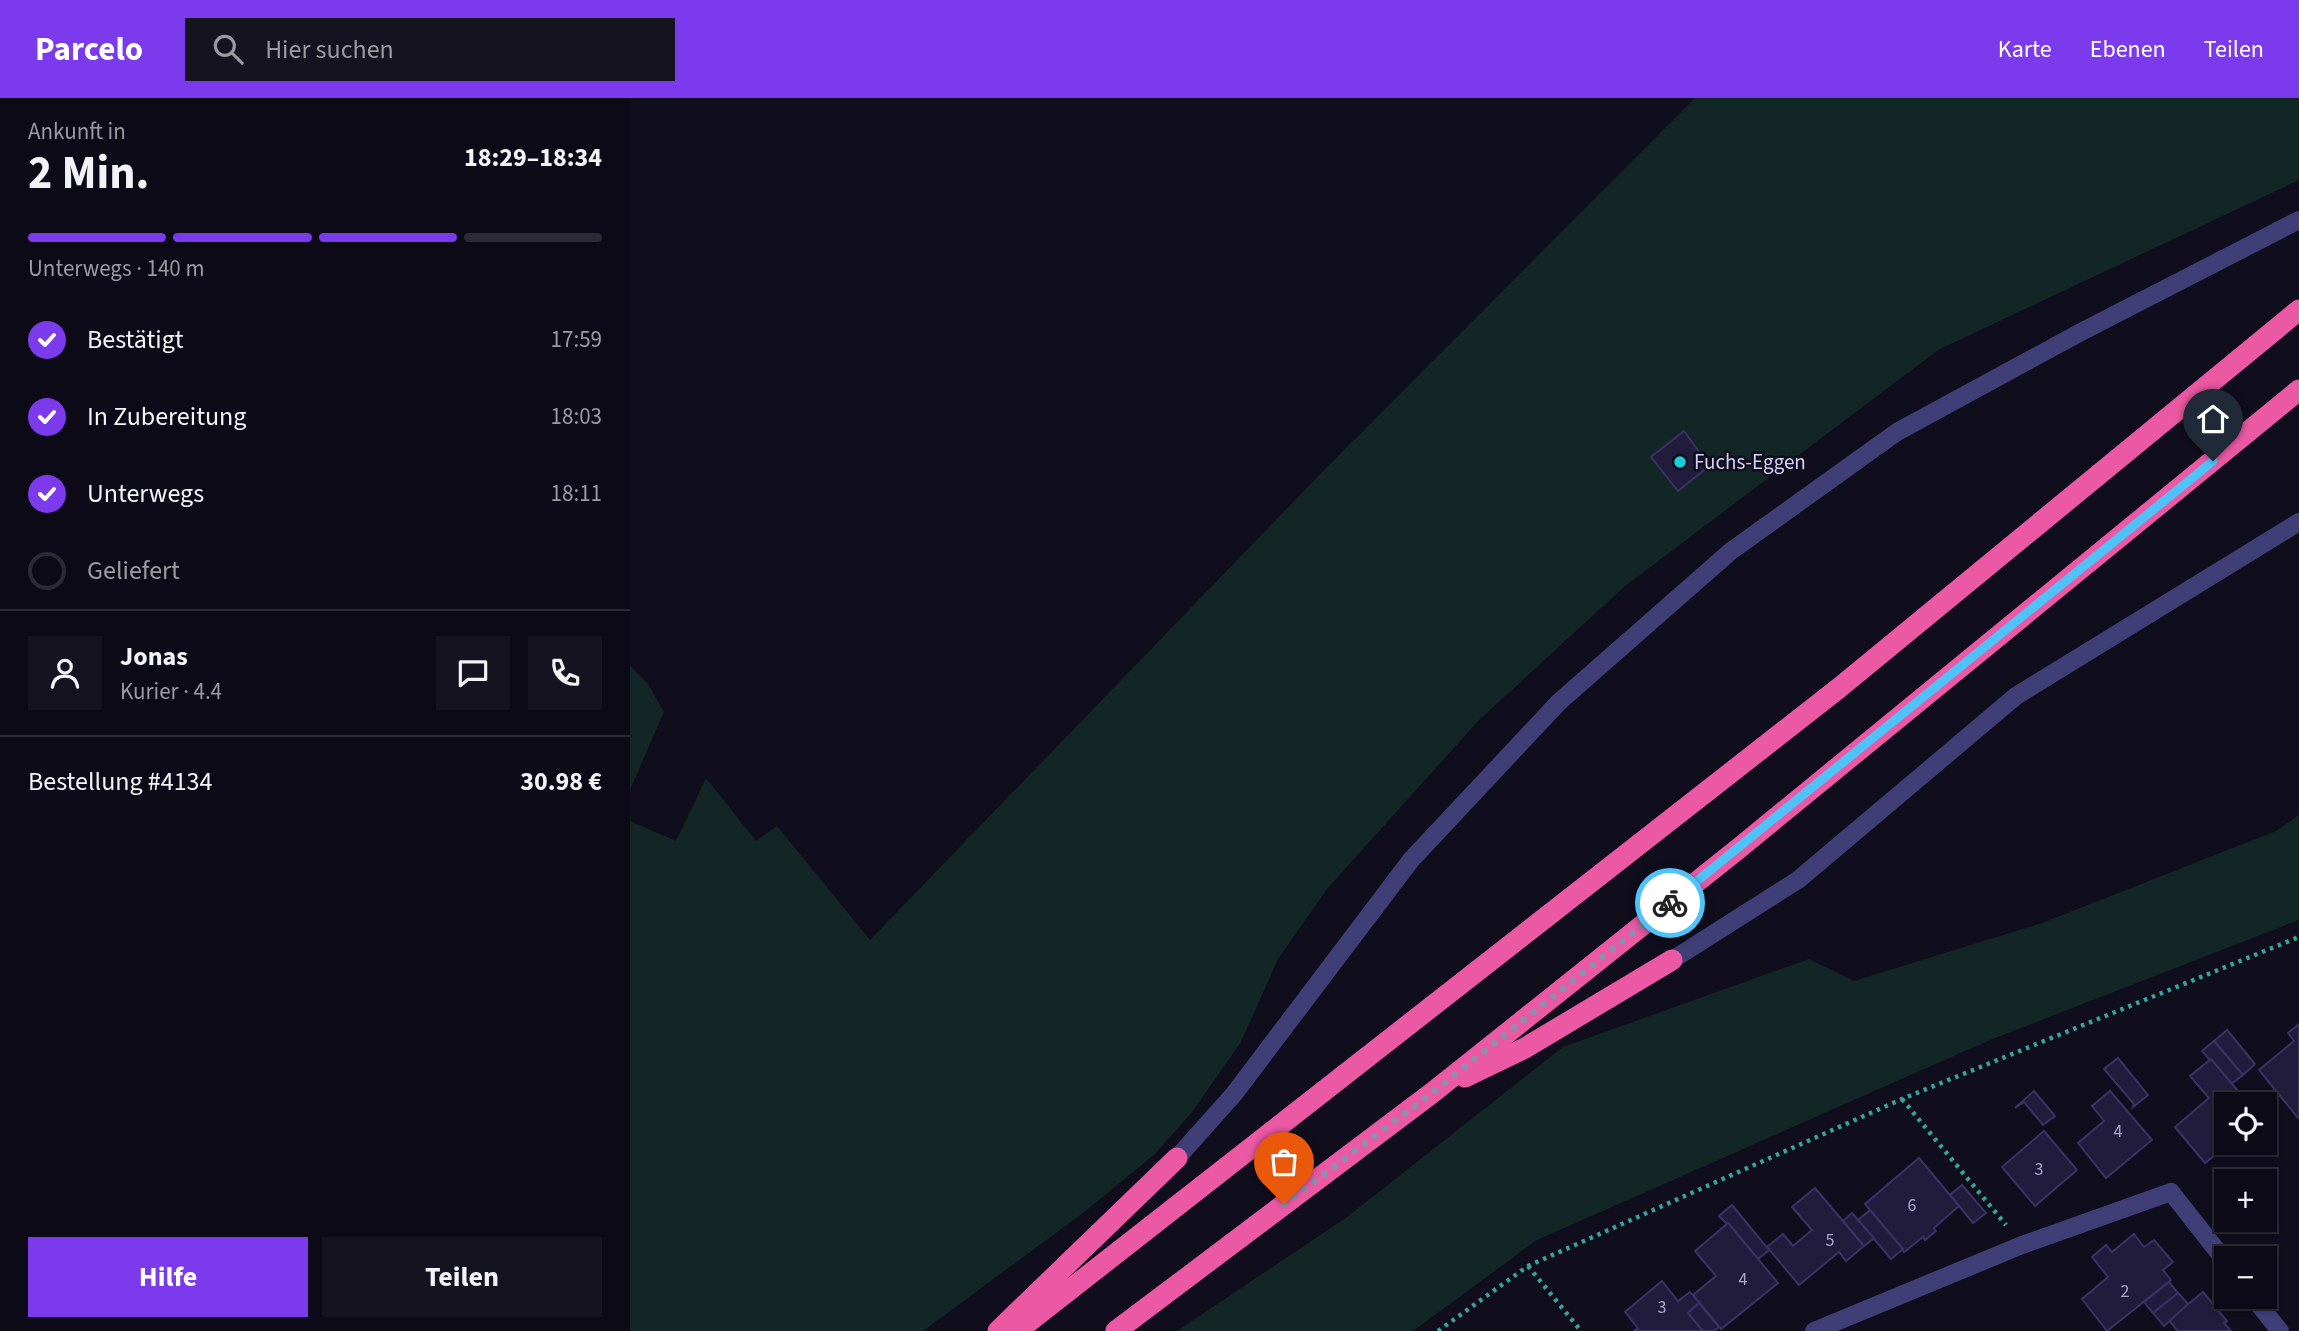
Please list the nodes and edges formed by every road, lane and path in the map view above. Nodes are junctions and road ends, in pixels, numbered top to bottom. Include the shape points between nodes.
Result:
1 (2299, 220) edge
2 (2299, 310) edge
3 (2299, 390) edge
4 (2299, 522) edge
5 (2299, 937) edge
6 (1672, 960) joint
7 (1432, 1093) junction
8 (1902, 1099) junction
9 (1177, 1158) joint
10 (2022, 1245) junction
11 (2214, 1247) edge
12 (1528, 1266) junction
13 (2263, 1309) edge
14 (998, 1331) edge
15 (1017, 1331) edge
16 (1115, 1331) edge
17 (1438, 1331) edge
18 (1581, 1331) edge
19 (1814, 1331) edge
20 (2280, 1331) edge

1 - 9 street via 2081,331 1897,432 1731,551 1559,702 1411,860 1234,1094
2 - 15 highway via 1839,688
3 - 7 highway
4 - 6 street via 2016,696 1798,880
5 - 8 path
6 - 7 highway via 1525,1048
7 - 16 highway
8 - 10 path
8 - 12 path
9 - 14 highway
10 - 11 street via 2171,1192
10 - 19 street
12 - 17 path
12 - 18 path
13 - 20 street

